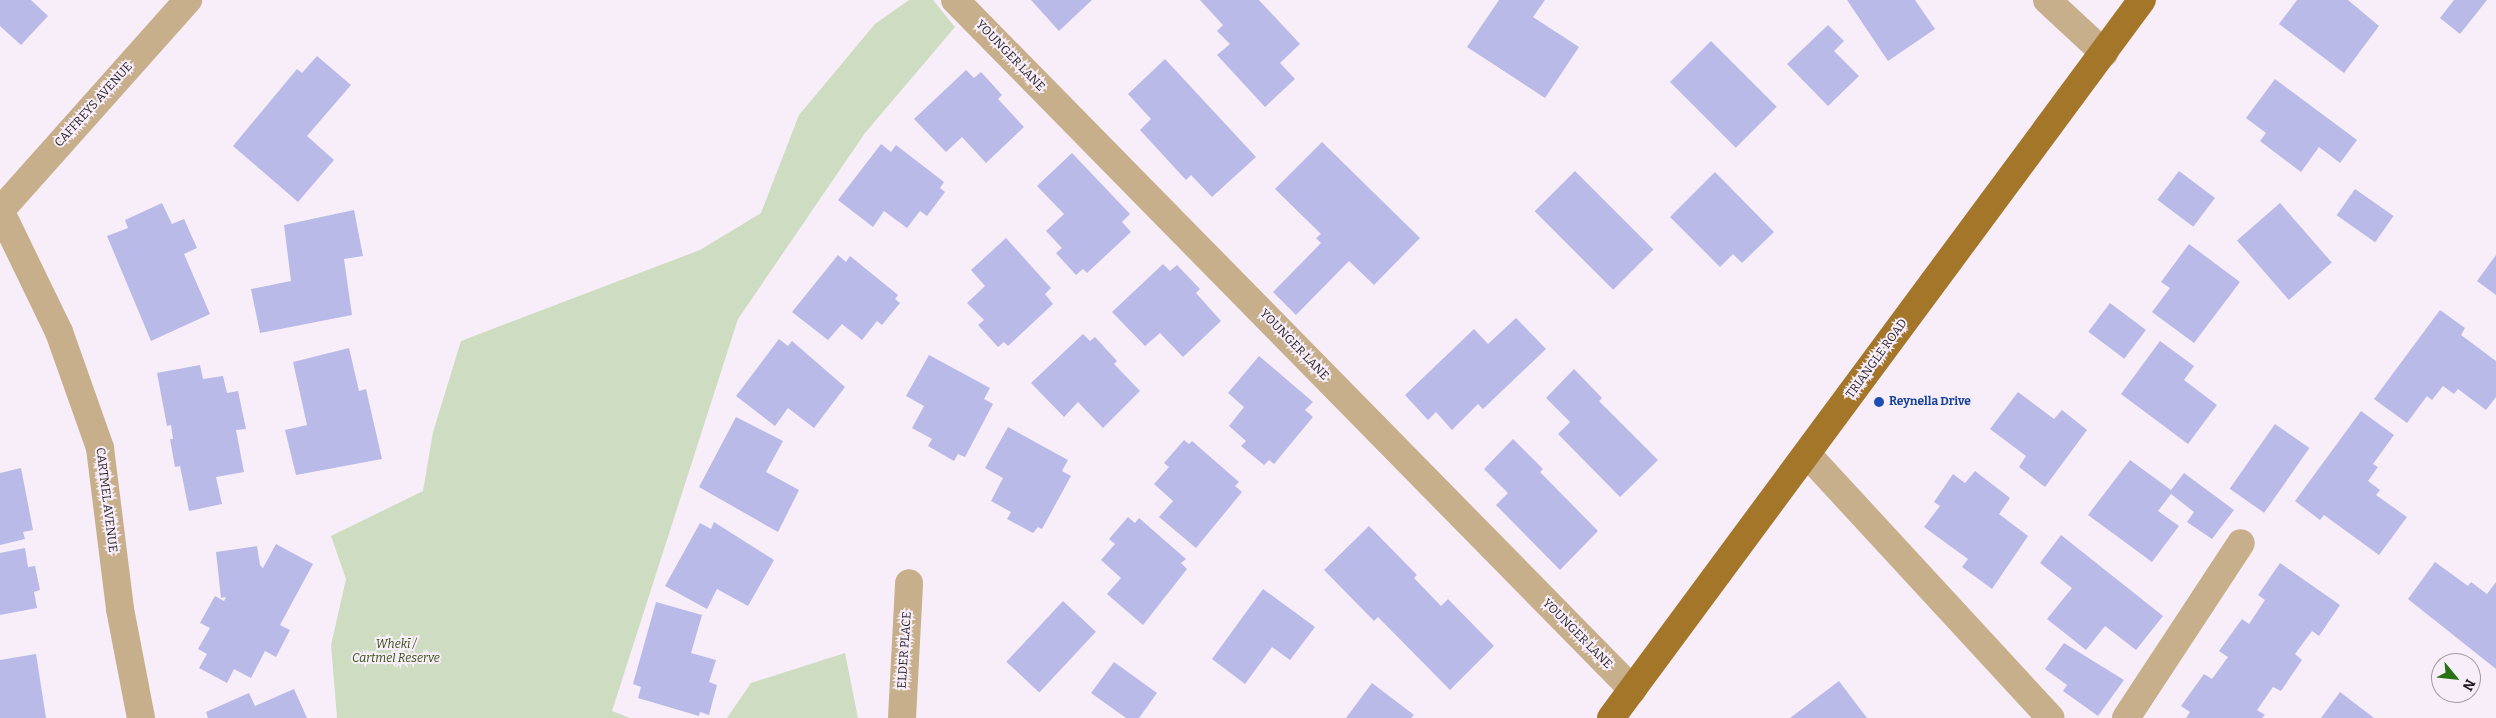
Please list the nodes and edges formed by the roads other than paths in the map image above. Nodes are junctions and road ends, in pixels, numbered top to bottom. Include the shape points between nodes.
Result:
1 (188, 0) edge
2 (955, 0) edge
3 (2047, 0) edge
4 (2142, 0) edge
5 (2104, 53) junction
6 (0, 211) edge
7 (1807, 454) junction
8 (2241, 543) dead end
9 (910, 582) dead end
10 (1633, 690) junction
11 (141, 718) edge
12 (902, 718) edge
13 (1611, 718) edge
14 (2050, 718) edge
15 (2126, 718) edge

1 - 6 street, CAFFREYS AVENUE
2 - 10 street, YOUNGER LANE
3 - 5 street
4 - 5 main road, TRIANGLE ROAD
5 - 7 main road, TRIANGLE ROAD
6 - 11 street, CARTMEL AVENUE via 59,332 100,448 120,610
7 - 10 main road, TRIANGLE ROAD
7 - 14 street
8 - 15 street
9 - 12 street, ELDER PLACE
10 - 13 main road, TRIANGLE ROAD

